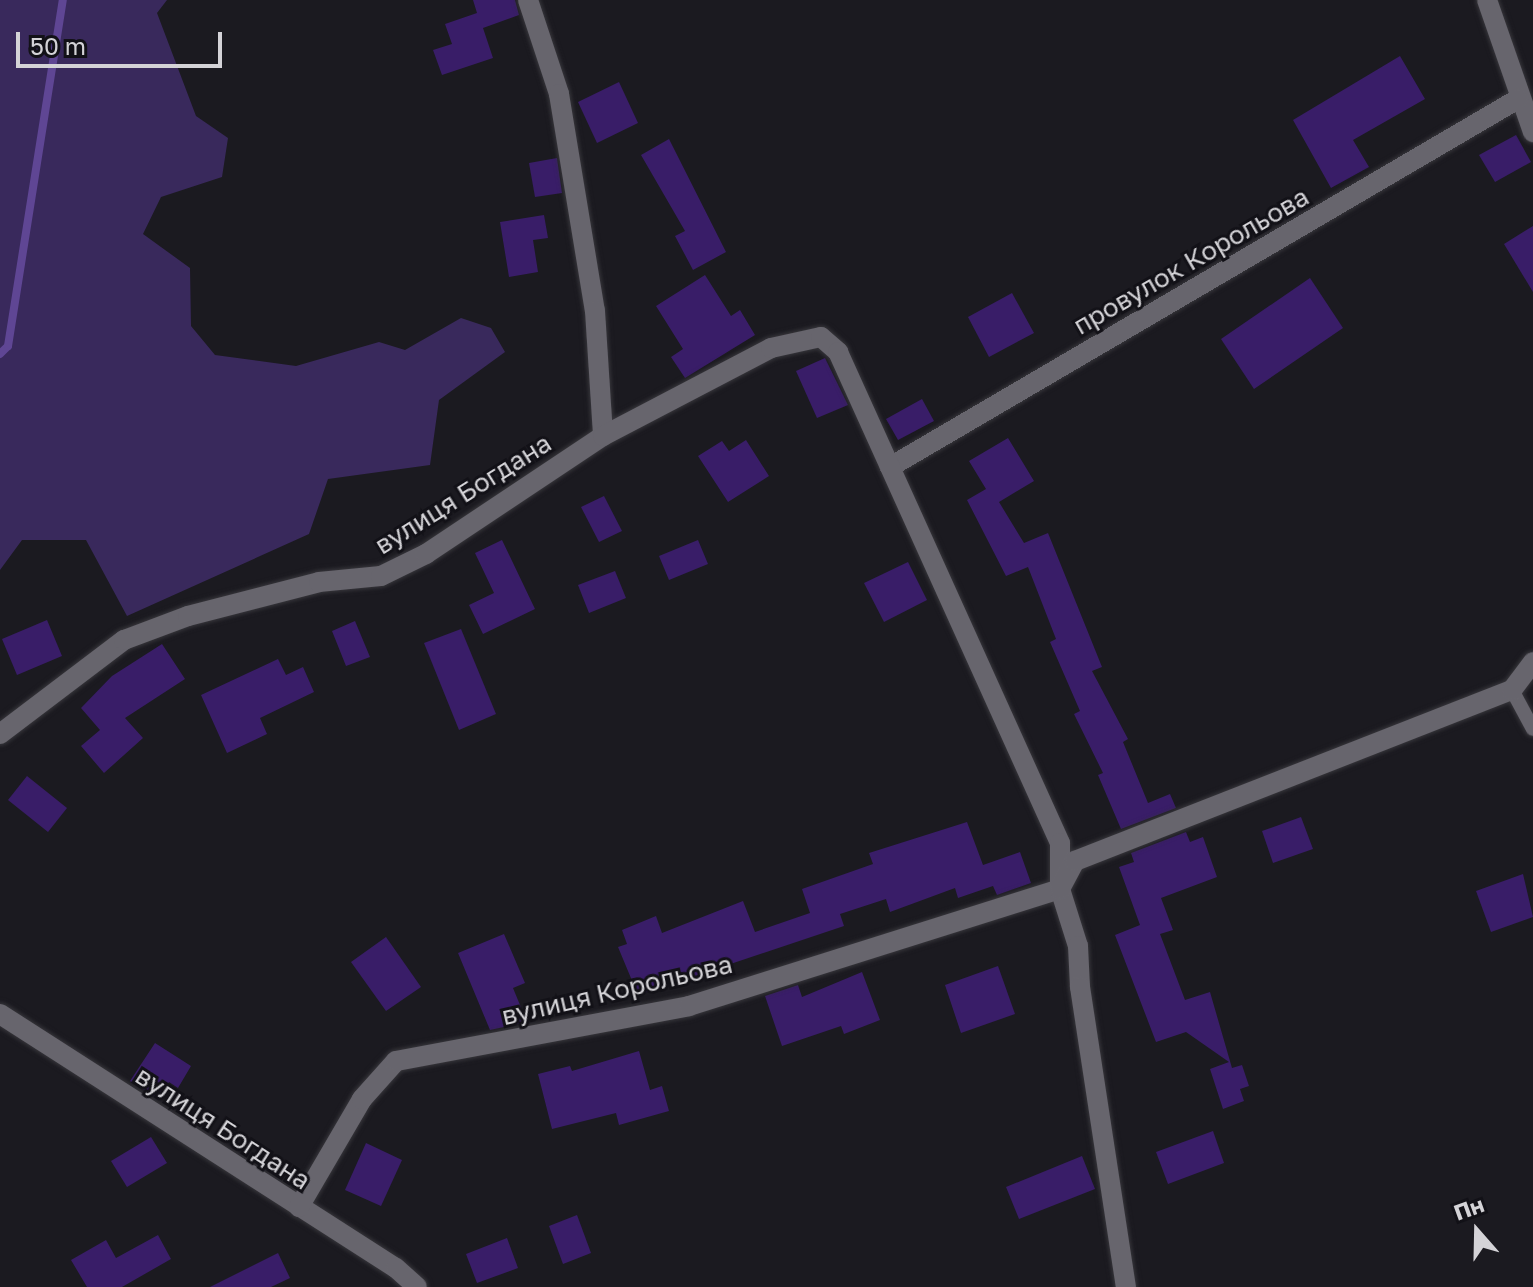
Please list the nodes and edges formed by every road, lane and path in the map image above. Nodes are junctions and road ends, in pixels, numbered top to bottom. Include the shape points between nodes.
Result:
1 (528, 0) edge
2 (1487, 0) edge
3 (1518, 99) junction
4 (1533, 132) edge
5 (603, 436) junction
6 (890, 467) junction
7 (1533, 662) edge
8 (1512, 690) junction
9 (1533, 729) edge
10 (0, 734) edge
11 (1060, 889) junction
12 (0, 1014) edge
13 (299, 1207) junction
14 (417, 1287) edge
15 (1126, 1287) edge

1 - 5 street via 559,94 595,311
2 - 3 street via 1498,20
3 - 4 street
3 - 6 street, провулок Корольова
5 - 6 street, вулиця Богдана via 799,338 821,337 838,352
5 - 10 street, вулиця Богдана via 426,554 381,576 319,582 188,616 124,640
6 - 11 street via 1056,830
7 - 8 street
8 - 9 lane
8 - 11 street via 1075,861
11 - 13 street, вулиця Корольова via 689,1006 396,1061 362,1099
11 - 15 street via 1078,946
12 - 13 street, вулиця Богдана
13 - 14 street, вулиця Богдана

